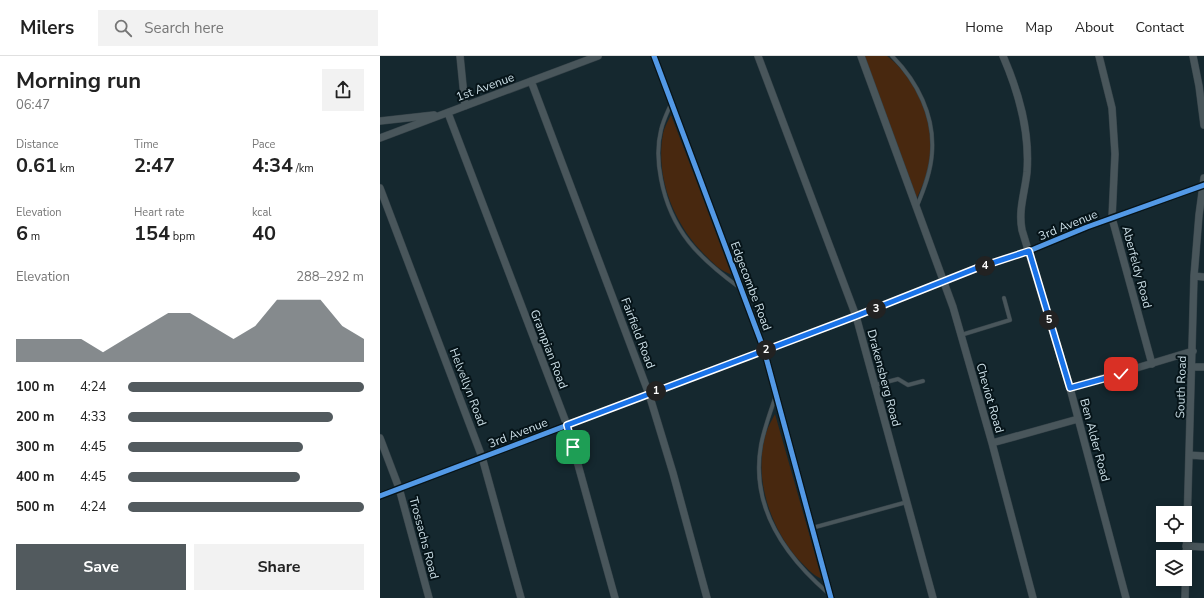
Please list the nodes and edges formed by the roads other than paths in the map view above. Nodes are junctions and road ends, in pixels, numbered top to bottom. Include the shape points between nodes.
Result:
1 (460, 56) edge
2 (598, 56) edge
3 (654, 56) edge
4 (758, 56) edge
5 (861, 56) edge
6 (892, 56) edge
7 (1003, 56) edge
8 (1099, 56) edge
9 (1192, 56) edge
10 (531, 81) junction
11 (671, 103) junction
12 (465, 106) junction
13 (446, 113) junction
14 (380, 121) edge
15 (1204, 125) edge
16 (380, 138) edge
17 (1203, 183) edge
18 (380, 188) edge
19 (917, 207) junction
20 (1112, 218) junction
21 (1029, 251) junction
22 (1194, 276) junction
23 (1204, 276) edge
24 (945, 282) junction
25 (741, 289) junction
26 (1004, 298) dead end
27 (856, 316) junction
28 (961, 335) junction
29 (764, 350) junction
30 (1193, 351) junction
31 (1152, 364) junction
32 (1192, 367) junction
33 (1204, 368) edge
34 (923, 381) dead end
35 (875, 385) junction
36 (1070, 388) junction
37 (649, 394) junction
38 (776, 395) junction
39 (1078, 420) junction
40 (567, 425) junction
41 (380, 438) edge
42 (992, 443) junction
43 (1189, 456) junction
44 (1204, 456) edge
45 (482, 457) junction
46 (399, 488) junction
47 (380, 496) edge
48 (907, 502) junction
49 (812, 528) junction
50 (1186, 546) junction
51 (1204, 547) edge
52 (830, 596) edge
53 (429, 598) edge
54 (521, 598) edge
55 (614, 598) edge
56 (707, 598) edge
57 (933, 598) edge
58 (1033, 598) edge
59 (1126, 598) edge
60 (1185, 598) edge

1 - 12 street
2 - 10 street, 1st Avenue
3 - 11 street, Edgecombe Road
4 - 27 street, Drakensberg Road
5 - 19 street, Cheviot Road
6 - 19 lane via 901,65 920,95 931,130 932,152 926,182
7 - 21 street, Ben Alder Road via 1018,94 1024,121 1027,173 1020,220
8 - 20 street, Aberfeldy Road via 1112,108 1115,154
9 - 15 street
10 - 12 street, 1st Avenue
10 - 37 street, Fairfield Road
11 - 25 street, Edgecombe Road
11 - 25 lane via 661,130 659,167 667,204 686,238 705,260
12 - 13 street, 1st Avenue
13 - 14 street
13 - 16 street, 1st Avenue
13 - 40 street, Grampian Road
17 - 20 street, 3rd Avenue
17 - 22 street, South Road
18 - 45 street, Helvellyn Road
19 - 24 street, Cheviot Road
20 - 21 street, 3rd Avenue
20 - 31 street, Aberfeldy Road
21 - 24 street, 3rd Avenue via 977,268
21 - 36 street, Ben Alder Road
22 - 23 street
22 - 30 street, South Road
24 - 27 street, 3rd Avenue
24 - 28 street, Cheviot Road
25 - 29 street, Edgecombe Road
26 - 28 lane via 1010,320
27 - 29 street, 3rd Avenue
27 - 35 street, Drakensberg Road
28 - 42 street, Cheviot Road
29 - 37 street, 3rd Avenue
29 - 38 street, Edgecombe Road
30 - 31 street
30 - 32 street, South Road
31 - 36 street
32 - 33 street
32 - 43 street, South Road
34 - 35 lane via 908,385 898,379
35 - 48 street, Drakensberg Road
36 - 39 street, Ben Alder Road
37 - 40 street, 3rd Avenue
37 - 56 street, Fairfield Road
38 - 49 street, Edgecombe Road
38 - 52 lane via 761,446 760,486 766,509 774,529 790,555
39 - 42 street
39 - 59 street, Ben Alder Road
40 - 45 street, 3rd Avenue
40 - 55 street, Grampian Road
41 - 46 street, Trossachs Road
42 - 58 street, Cheviot Road
43 - 44 street
43 - 50 street, South Road
45 - 46 street, 3rd Avenue
45 - 54 street, Helvellyn Road
46 - 47 street, 3rd Avenue
46 - 53 street, Trossachs Road
48 - 49 lane
48 - 57 street, Drakensberg Road
49 - 52 street, Edgecombe Road
50 - 51 street
50 - 60 street, South Road

